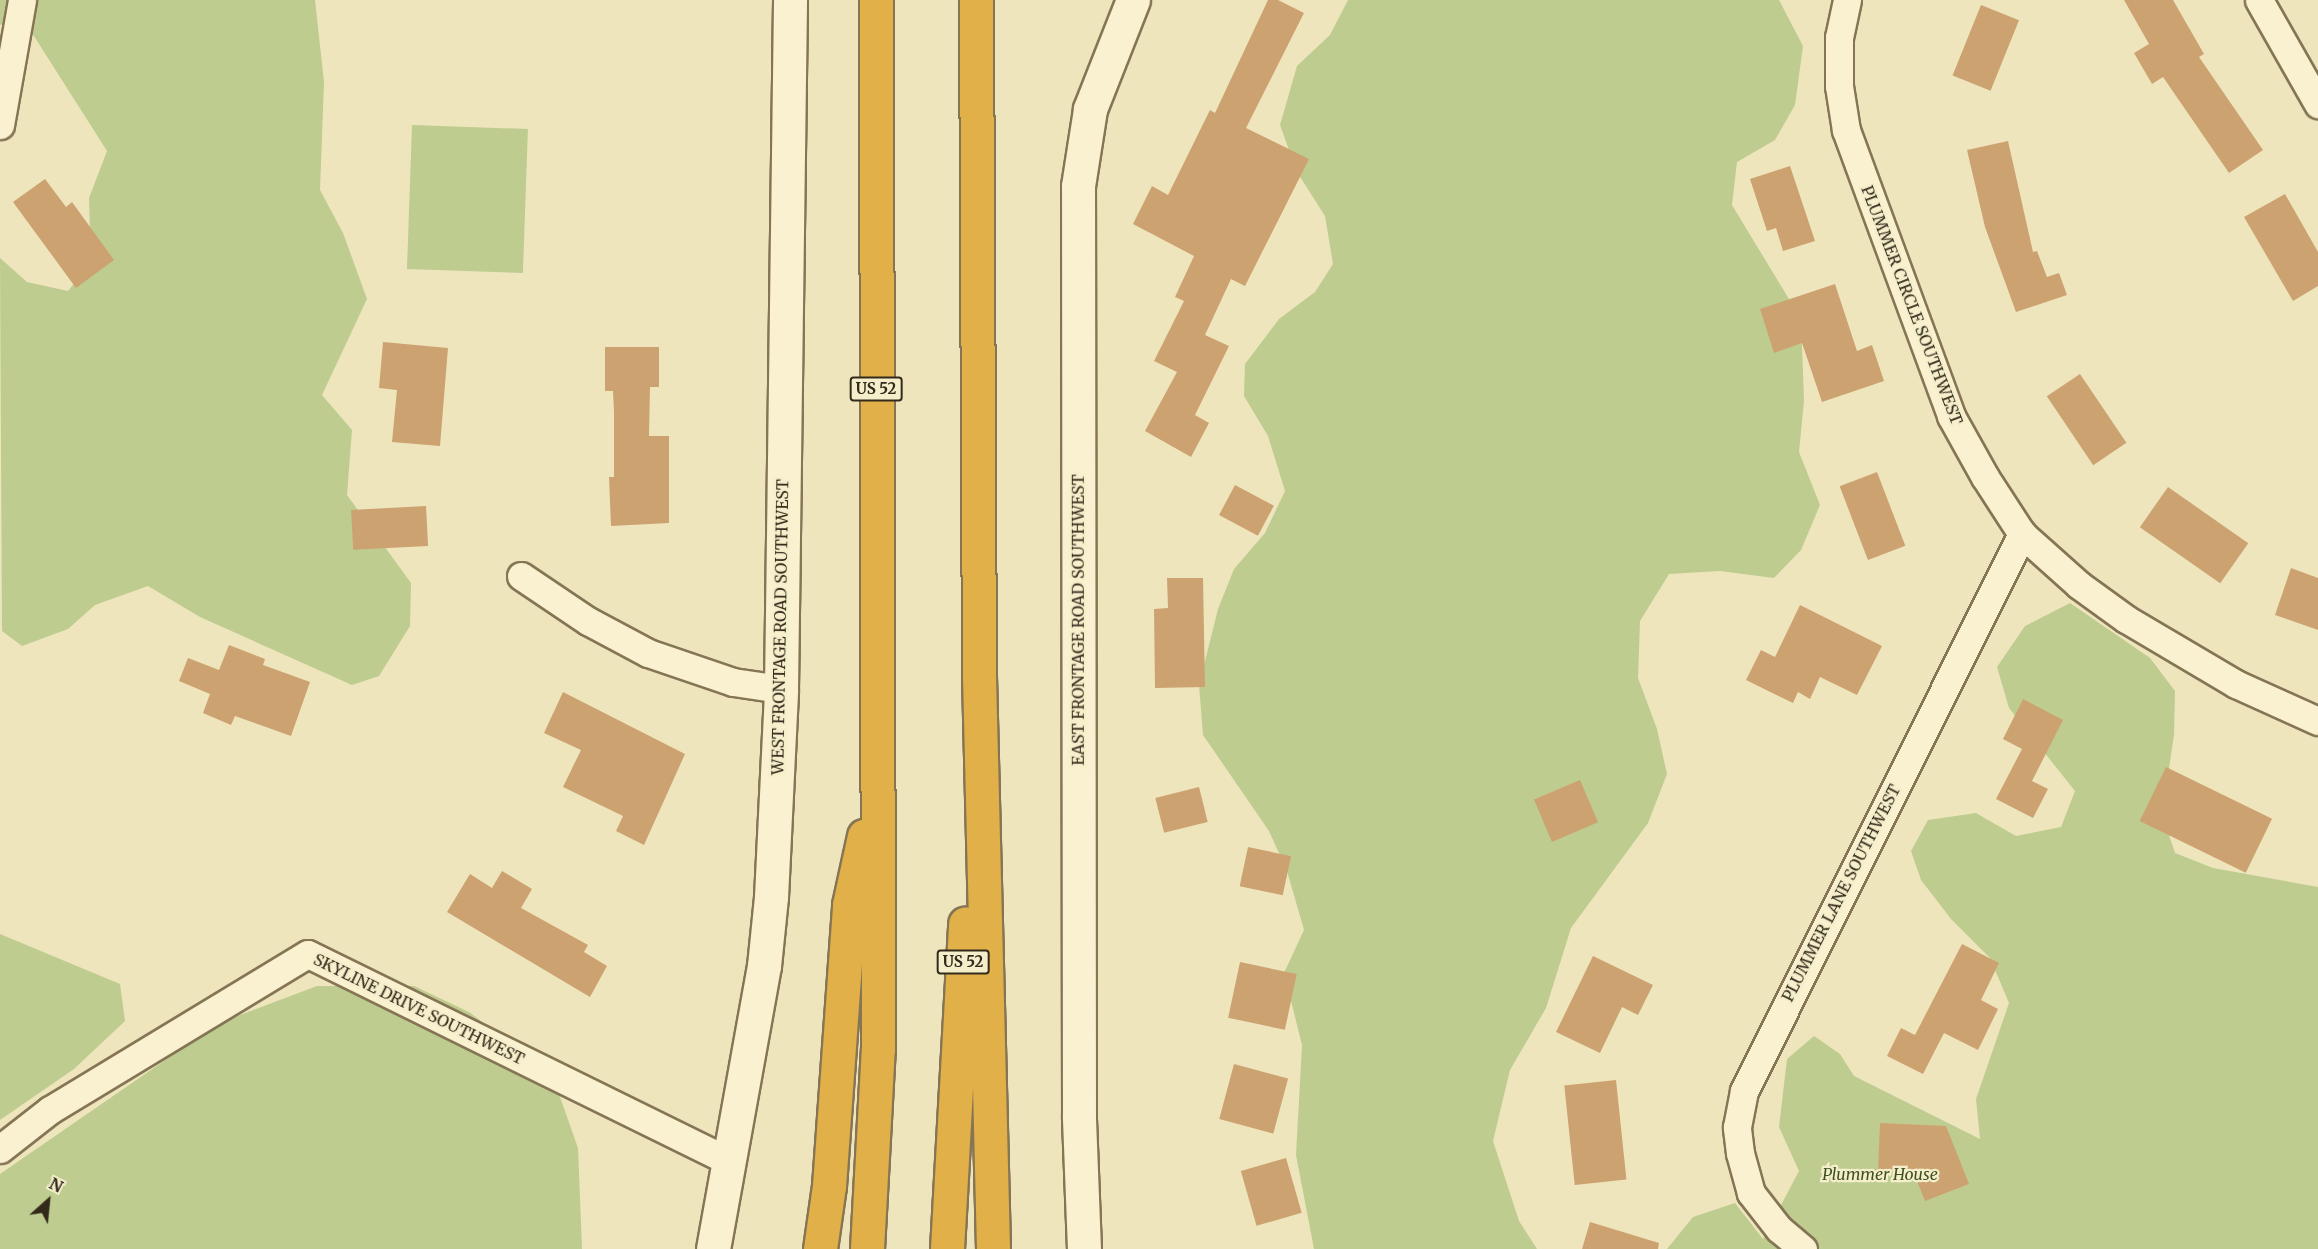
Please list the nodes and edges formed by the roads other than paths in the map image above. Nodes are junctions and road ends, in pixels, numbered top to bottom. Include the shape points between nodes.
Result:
1 (22, 0) edge
2 (790, 0) edge
3 (876, 0) edge
4 (976, 0) edge
5 (1133, 0) edge
6 (1847, 0) edge
7 (2259, 0) edge
8 (2318, 104) edge
9 (0, 124) edge
10 (2022, 534) junction
11 (521, 576) dead end
12 (979, 676) junction
13 (781, 689) junction
14 (2318, 721) edge
15 (877, 779) junction
16 (0, 1149) edge
17 (727, 1160) junction
18 (713, 1249) edge
19 (820, 1249) edge
20 (867, 1249) edge
21 (947, 1249) edge
22 (993, 1249) edge
23 (1084, 1249) edge
24 (1803, 1249) edge

1 - 9 street
2 - 13 street, WEST FRONTAGE ROAD SOUTHWEST
3 - 15 highway, US 52
4 - 12 highway, US 52
5 - 23 street, EAST FRONTAGE ROAD SOUTHWEST via 1090,109 1078,186 1079,1116
6 - 10 street, PLUMMER CIRCLE SOUTHWEST via 1839,37 1839,86 1846,130 1951,416
7 - 8 street
10 - 14 street, PLUMMER CIRCLE SOUTHWEST via 2126,620 2236,684
10 - 24 street, PLUMMER LANE SOUTHWEST via 1744,1091 1737,1127 1751,1193 1779,1229
11 - 13 street via 588,621 648,653 733,682
12 - 21 highway, US 52
12 - 22 highway
13 - 17 street, WEST FRONTAGE ROAD SOUTHWEST via 764,966
15 - 19 highway via 849,904 829,1186
15 - 20 highway, US 52 via 878,1049
16 - 17 street, SKYLINE DRIVE SOUTHWEST via 50,1110 309,954
17 - 18 street, WEST FRONTAGE ROAD SOUTHWEST

